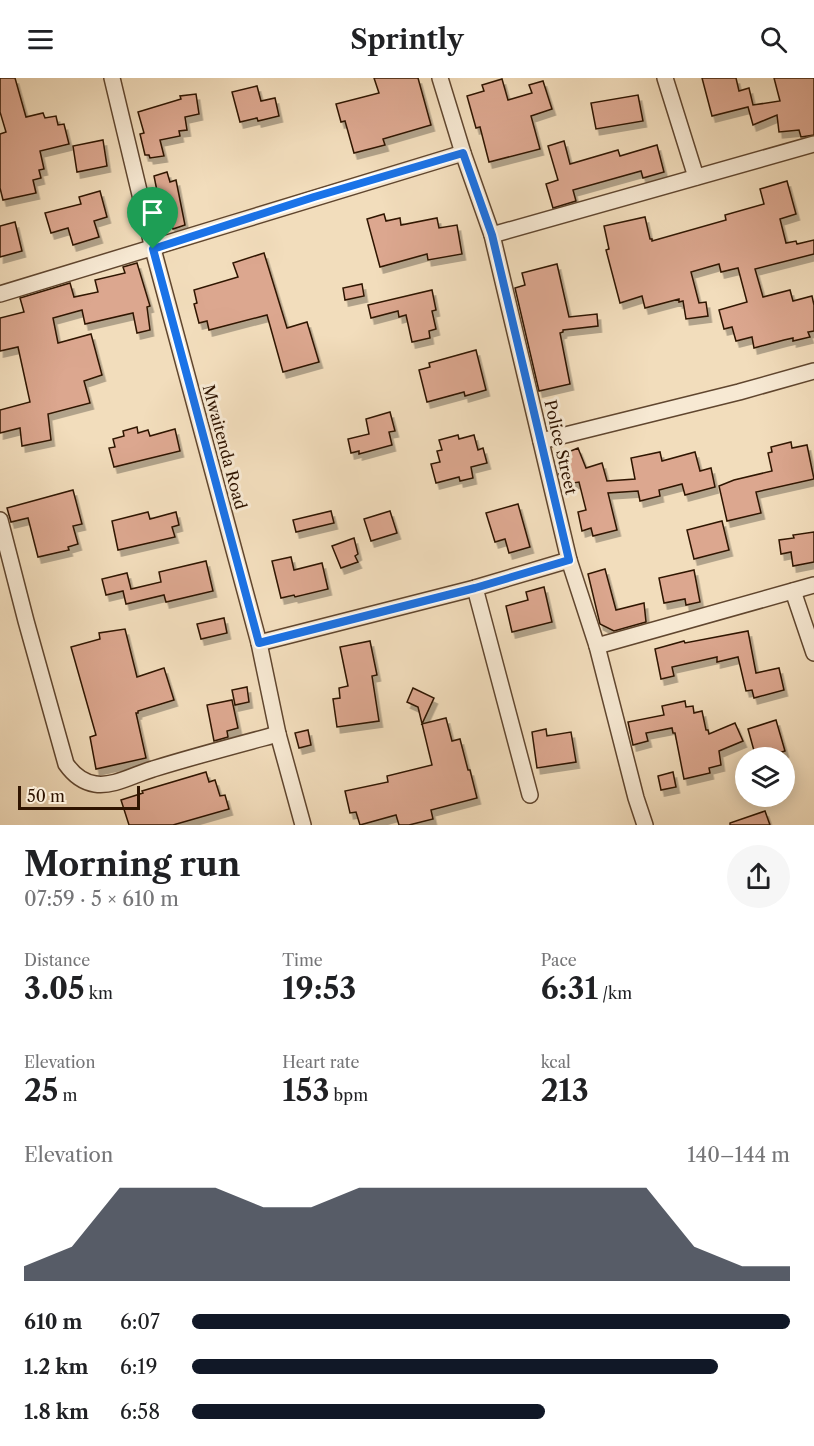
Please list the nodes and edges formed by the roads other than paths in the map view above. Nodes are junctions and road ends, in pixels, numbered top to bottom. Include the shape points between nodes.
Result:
1 (112, 78) edge
2 (440, 78) edge
3 (665, 78) edge
4 (814, 144) edge
5 (463, 153) junction
6 (696, 177) junction
7 (492, 235) junction
8 (153, 249) junction
9 (0, 294) edge
10 (814, 371) edge
11 (541, 441) junction
12 (0, 520) edge
13 (569, 560) junction
14 (814, 585) edge
15 (475, 588) junction
16 (793, 591) junction
17 (259, 643) junction
18 (597, 646) junction
19 (814, 652) edge
20 (278, 734) junction
21 (530, 795) dead end
22 (303, 825) edge
23 (645, 825) edge

1 - 8 street, Mwaitenda Road
2 - 5 street, Police Street
3 - 6 street
4 - 6 street
5 - 7 street, Police Street
5 - 8 street
6 - 7 street
7 - 11 street, Police Street
8 - 9 street
8 - 17 street, Mwaitenda Road
10 - 11 street
11 - 13 street, Police Street
12 - 20 street via 66,764 83,781 108,784
13 - 15 street
13 - 18 street, Police Street
14 - 16 street
15 - 17 street
15 - 21 street
16 - 18 street
16 - 19 street
17 - 20 street, Mwaitenda Road
18 - 23 street, Police Street
20 - 22 street, Mwaitenda Road

